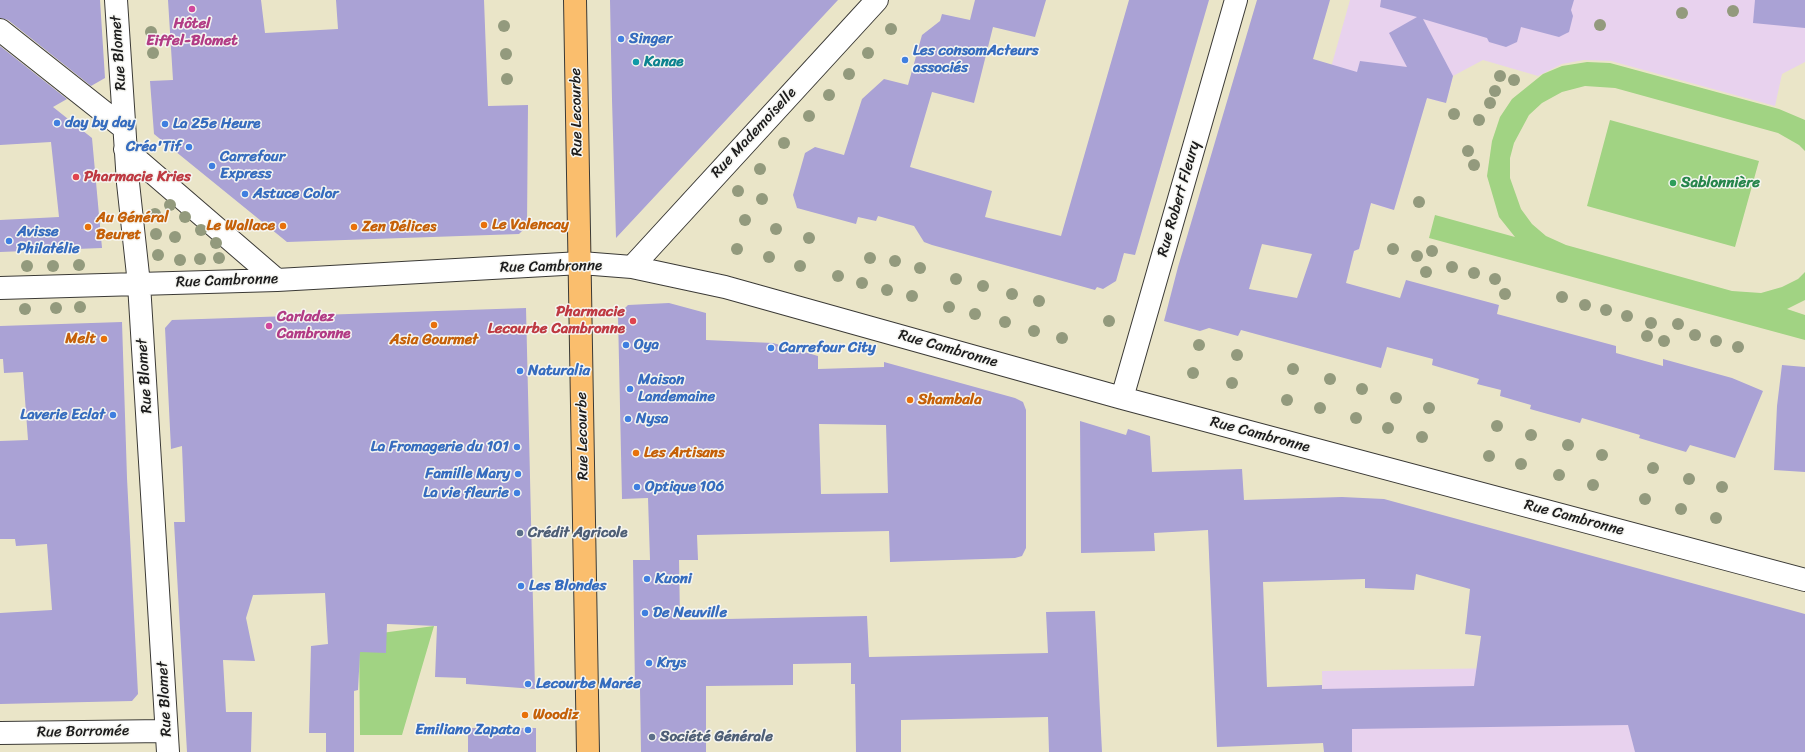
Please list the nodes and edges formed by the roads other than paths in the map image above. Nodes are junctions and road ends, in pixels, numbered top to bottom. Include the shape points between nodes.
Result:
1 (116, 0) edge
2 (575, 0) edge
3 (876, 0) edge
4 (1236, 0) edge
5 (0, 30) edge
6 (125, 138) junction
7 (581, 263) junction
8 (632, 267) junction
9 (277, 280) junction
10 (139, 284) junction
11 (0, 288) edge
12 (1122, 398) junction
13 (1805, 580) edge
14 (0, 733) edge
15 (167, 742) edge
16 (588, 752) edge

1 - 6 street, Rue Blomet
2 - 7 main road, Rue Lecourbe
3 - 8 street, Rue Mademoiselle
4 - 12 street, Rue Robert Fleury
5 - 6 street
6 - 9 street
6 - 10 street, Rue Blomet
7 - 8 street, Rue Cambronne
7 - 9 street, Rue Cambronne
7 - 16 main road, Rue Lecourbe
8 - 12 street, Rue Cambronne via 725,287
9 - 10 street, Rue Cambronne
10 - 11 street, Rue Cambronne
10 - 15 street, Rue Blomet
12 - 13 street, Rue Cambronne
14 - 15 street, Rue Borromée

